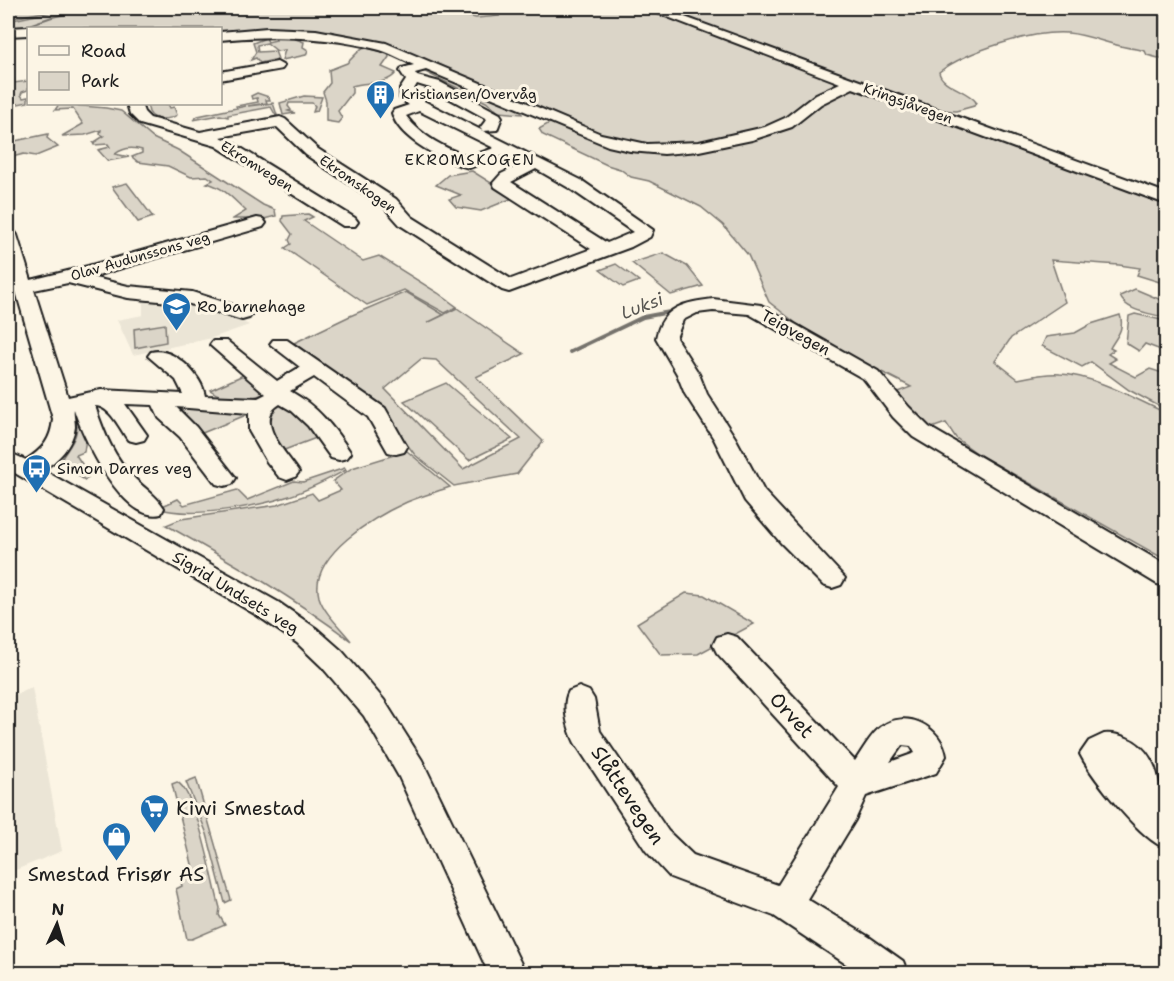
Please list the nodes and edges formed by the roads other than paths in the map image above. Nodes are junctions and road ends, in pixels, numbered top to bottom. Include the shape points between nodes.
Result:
1 (650, 8) edge
2 (27, 31) edge
3 (8, 32) edge
4 (222, 36) edge
5 (430, 65) junction
6 (277, 66) dead end
7 (222, 76) edge
8 (413, 80) junction
9 (853, 83) junction
10 (134, 105) edge
11 (420, 106) junction
12 (448, 121) junction
13 (488, 129) dead end
14 (412, 133) junction
15 (202, 136) junction
16 (507, 150) junction
17 (535, 164) junction
18 (1167, 199) edge
19 (349, 222) dead end
20 (257, 223) dead end
21 (8, 235) edge
22 (606, 250) junction
23 (69, 276) junction
24 (24, 287) junction
25 (242, 314) dead end
26 (280, 344) dead end
27 (220, 345) dead end
28 (158, 356) dead end
29 (314, 368) junction
30 (273, 397) junction
31 (162, 400) junction
32 (81, 401) junction
33 (193, 403) junction
34 (136, 435) dead end
35 (396, 447) dead end
36 (339, 453) dead end
37 (17, 465) edge
38 (287, 472) dead end
39 (224, 478) dead end
40 (152, 508) dead end
41 (1167, 577) edge
42 (832, 578) dead end
43 (727, 645) dead end
44 (579, 699) dead end
45 (785, 904) junction
46 (508, 974) edge
47 (890, 974) edge

1 - 9 street, Kringsjåvegen
2 - 3 street
4 - 5 street via 275,32 324,35 381,46
5 - 8 street via 406,71
5 - 9 street via 606,141 657,150 718,144 782,127 811,104
6 - 7 street
8 - 11 street via 406,94
8 - 13 street via 428,81 495,117
9 - 18 street, Kringsjåvegen
10 - 15 street, Ekromvegen via 136,114 145,121
11 - 12 street, Ekromskogen
11 - 14 street via 399,112
12 - 14 street
12 - 16 street, Ekromskogen
14 - 16 street via 469,163
15 - 19 street, Ekromvegen via 222,143
15 - 22 street, Ekromskogen via 280,122 312,152 390,203 412,226 509,286
16 - 17 street, Ekromskogen
17 - 22 street via 501,183
17 - 22 street, Ekromskogen via 574,184 644,230 638,237
20 - 23 street, Olav Audunssons veg
21 - 24 street
23 - 24 street, Olav Audunssons veg
23 - 25 street via 128,292 192,298
24 - 32 street
26 - 29 street
27 - 30 street
28 - 33 street via 192,384
29 - 30 street
29 - 35 street via 377,413
30 - 33 street via 249,406
30 - 36 street via 300,406
30 - 38 street via 258,414 258,428
31 - 32 street via 126,396
31 - 33 street
31 - 39 street via 167,413 188,432
32 - 34 street via 115,406
32 - 37 street via 64,418 64,435 48,455
32 - 40 street via 99,450 128,489
37 - 46 street, Sigrid Undsets veg via 268,609 332,659 374,708 411,769
41 - 42 street, Teigvegen via 921,432 872,375 754,309 713,305 675,316 666,338 754,495
43 - 45 street, Orvet via 855,786
44 - 45 street, Slåttevegen via 586,734 657,841 682,866
45 - 47 street, Slåttevegen

